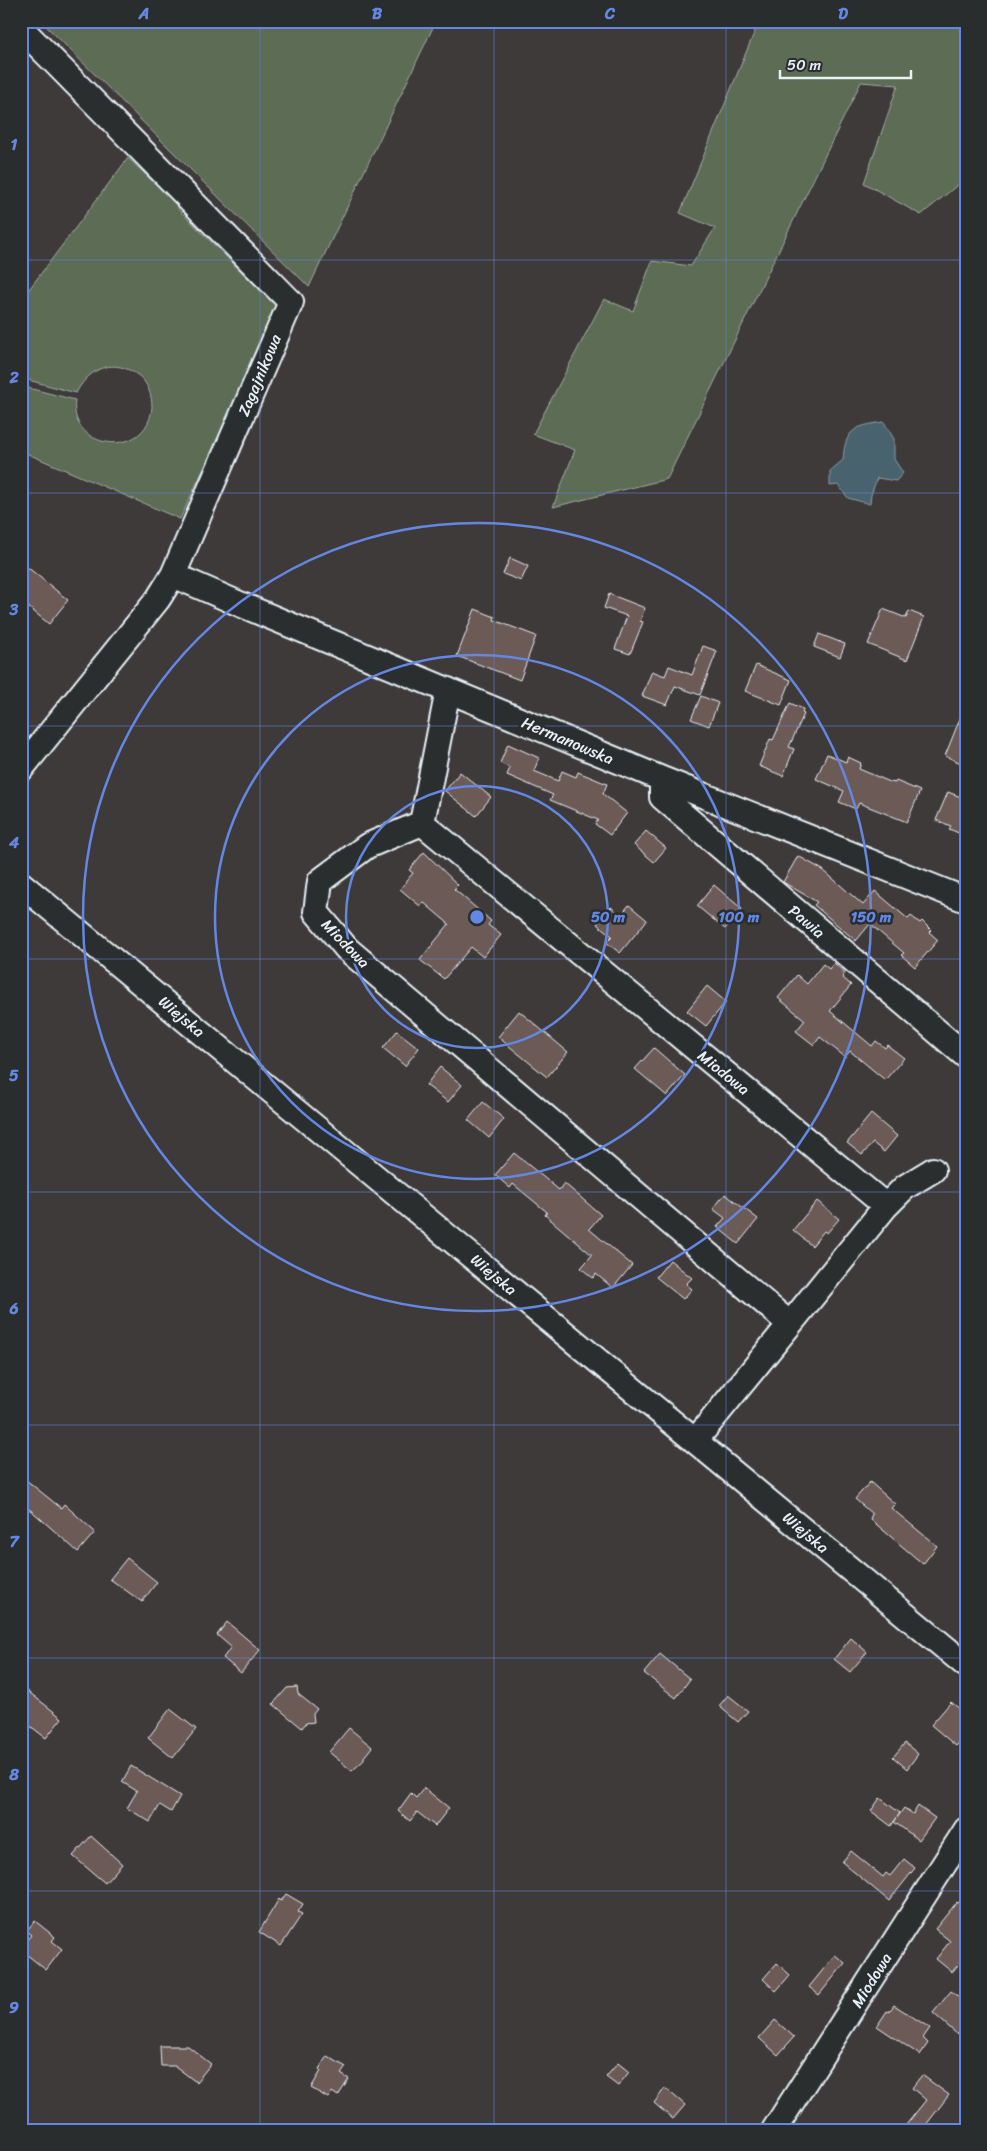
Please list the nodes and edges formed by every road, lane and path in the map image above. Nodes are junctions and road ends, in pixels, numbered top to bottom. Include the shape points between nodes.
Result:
1 (21, 28) edge
2 (173, 575) junction
3 (448, 690) junction
4 (21, 769) edge
5 (662, 780) junction
6 (422, 823) junction
7 (21, 884) edge
8 (966, 900) edge
9 (966, 1056) edge
10 (932, 1170) dead end
11 (886, 1206) junction
12 (790, 1324) junction
13 (695, 1440) junction
14 (966, 1665) edge
15 (966, 1830) edge
16 (774, 2130) edge

1 - 2 street, Zagajnikowa via 291,302
2 - 3 street, Hermanowska
2 - 4 street, Zagajnikowa via 158,599
3 - 5 street, Hermanowska
3 - 6 street
5 - 8 street, Hermanowska
5 - 9 street, Pawia via 662,797
6 - 11 street, Miodowa
6 - 12 street, Miodowa via 367,846 320,881 316,912 347,949
7 - 13 street, Wiejska
10 - 11 street via 905,1187
11 - 12 street
12 - 13 street
13 - 14 street, Wiejska
15 - 16 street, Miodowa

